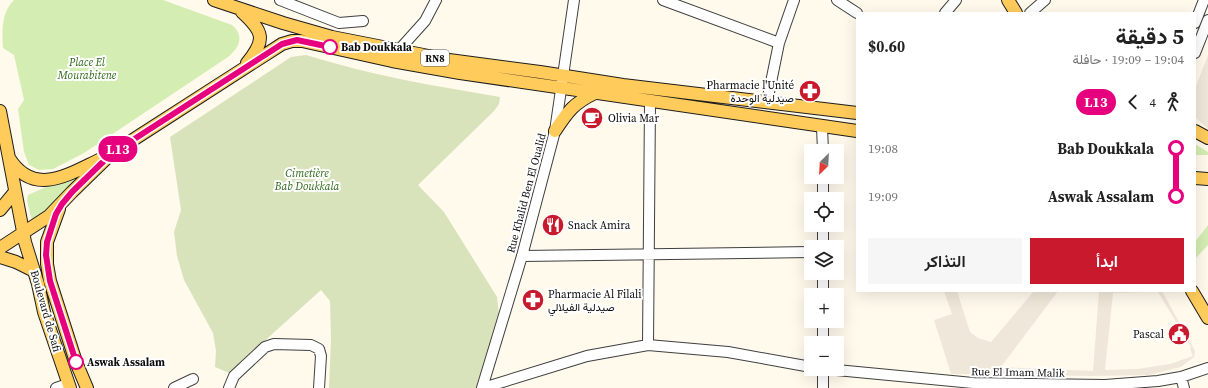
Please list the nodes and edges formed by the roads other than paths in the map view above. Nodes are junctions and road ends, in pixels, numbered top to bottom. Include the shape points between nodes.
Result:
1 (214, 0) edge
2 (280, 0) edge
3 (436, 0) edge
4 (574, 0) edge
5 (663, 0) edge
6 (794, 0) edge
7 (837, 0) edge
8 (956, 0) edge
9 (1008, 0) edge
10 (1045, 0) edge
11 (1204, 0) edge
12 (1208, 2) edge
13 (238, 8) junction
14 (856, 12) edge
15 (946, 12) edge
16 (1015, 12) edge
17 (1031, 12) edge
18 (1196, 20) edge
19 (1208, 20) edge
20 (363, 21) dead end
21 (779, 43) junction
22 (1196, 50) edge
23 (398, 51) junction
24 (243, 68) junction
25 (564, 76) junction
26 (561, 88) junction
27 (596, 93) junction
28 (650, 102) junction
29 (767, 102) junction
30 (856, 113) edge
31 (0, 116) edge
32 (822, 127) junction
33 (555, 131) junction
34 (856, 132) edge
35 (1196, 132) edge
36 (1208, 138) edge
37 (823, 144) edge
38 (111, 154) junction
39 (8, 157) junction
40 (1196, 178) edge
41 (1208, 179) edge
42 (14, 193) junction
43 (62, 204) junction
44 (0, 210) edge
45 (23, 235) junction
46 (0, 248) edge
47 (804, 252) edge
48 (648, 254) junction
49 (522, 256) junction
50 (0, 257) edge
51 (34, 270) junction
52 (1193, 292) edge
53 (1208, 318) edge
54 (648, 345) junction
55 (76, 362) junction
56 (804, 366) edge
57 (62, 367) junction
58 (1208, 368) edge
59 (844, 371) edge
60 (823, 376) edge
61 (1181, 377) junction
62 (193, 379) dead end
63 (1140, 386) edge
64 (64, 387) edge
65 (87, 388) edge
66 (174, 388) edge
67 (229, 388) edge
68 (319, 388) edge
69 (483, 388) edge
70 (823, 388) edge
71 (1184, 388) edge

1 - 13 main road, RN8
2 - 20 street via 339,23
3 - 23 street via 425,21
4 - 25 street, Rue Khalid Ben El Oualid
5 - 21 street
6 - 21 street
7 - 14 street
8 - 15 street
9 - 16 main road
10 - 17 street
11 - 12 street
11 - 18 street
13 - 23 main road, RN8 via 318,33
13 - 24 main road via 257,26 261,36 256,53
19 - 22 street
21 - 29 street
23 - 25 main road, RN8
24 - 26 main road, RN8 via 288,42 302,41 392,61
24 - 38 main road, RN8
25 - 26 street, Rue Khalid Ben El Oualid
25 - 29 main road, RN8
26 - 27 main road, RN8
26 - 33 street, Rue Khalid Ben El Oualid
27 - 28 main road, RN8
27 - 33 main road via 580,100 569,110
28 - 32 main road, RN8
28 - 48 street
29 - 30 main road, RN8
31 - 39 main road, Boulevard de Safi
32 - 34 main road, RN8
32 - 37 street
33 - 49 street, Rue Khalid Ben El Oualid
35 - 36 main road
38 - 39 main road via 71,173 43,181 25,176
38 - 43 main road, RN8
39 - 42 main road, Boulevard de Safi
40 - 41 main road
42 - 44 main road
42 - 45 main road, Boulevard de Safi
43 - 45 main road, RN8
43 - 55 main road, Boulevard de Safi via 47,242 46,255 50,281
45 - 46 main road, RN8
45 - 51 main road, Boulevard de Safi
47 - 48 street
48 - 49 street
48 - 54 street
49 - 69 street, Rue Khalid Ben El Oualid
50 - 51 main road
51 - 57 main road, Boulevard de Safi via 44,312
52 - 53 main road
54 - 56 street via 728,352
54 - 69 street via 587,356
55 - 57 main road
55 - 65 main road, Boulevard de Safi
57 - 64 main road, Boulevard de Safi
58 - 61 street, Rue El Imam Malik
59 - 63 street, Rue El Imam Malik via 973,383
60 - 70 street
61 - 63 street, Rue El Imam Malik
61 - 71 street
62 - 66 street
67 - 68 street via 234,376 265,347 274,344 311,345 319,349

